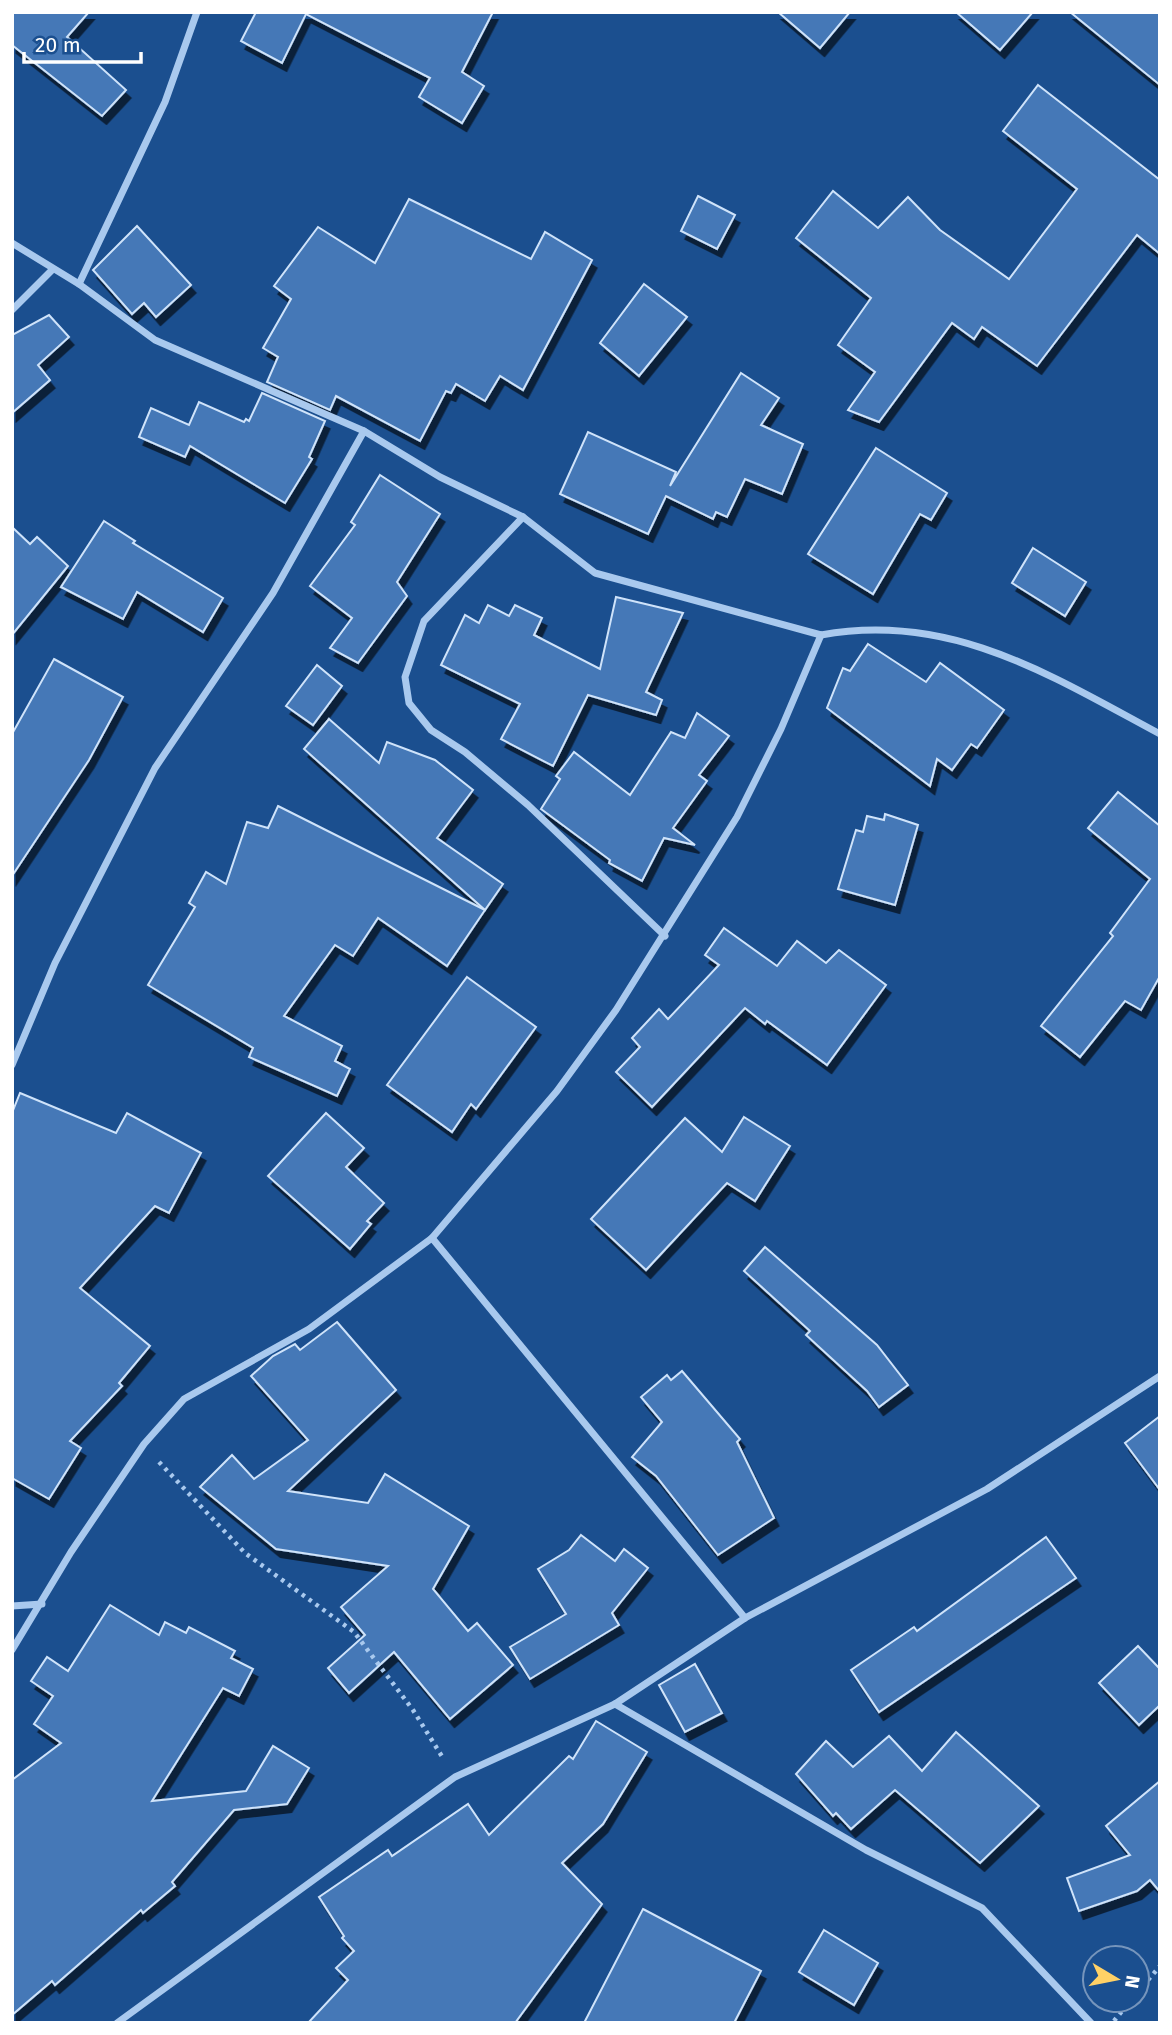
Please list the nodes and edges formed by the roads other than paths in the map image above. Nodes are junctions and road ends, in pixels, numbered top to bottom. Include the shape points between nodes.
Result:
1 (197, 12) edge
2 (12, 243) edge
3 (53, 269) junction
4 (79, 284) junction
5 (12, 310) edge
6 (364, 432) junction
7 (523, 517) junction
8 (821, 635) junction
9 (1160, 734) edge
10 (665, 936) junction
11 (12, 1065) edge
12 (432, 1238) junction
13 (1160, 1376) edge
14 (42, 1604) junction
15 (12, 1605) edge
16 (745, 1618) junction
17 (12, 1650) edge
18 (615, 1704) junction
19 (117, 2023) edge
20 (1091, 2023) edge

1 - 4 street via 164,102
2 - 3 street
3 - 4 street
3 - 5 street
4 - 6 street via 155,340
6 - 7 street via 440,477
6 - 11 street via 273,593 155,768 55,963
7 - 8 street via 595,573
7 - 10 street via 424,621 405,677 409,703 431,730 528,805
8 - 9 street via 857,628 918,630 962,641 1044,672
8 - 10 street via 737,817
10 - 12 street via 557,1091
12 - 14 street via 309,1329 184,1399 144,1444
12 - 16 street
13 - 16 street via 987,1489
14 - 15 street
14 - 17 street
16 - 18 street
18 - 19 street via 455,1777
18 - 20 street via 866,1850 982,1908

